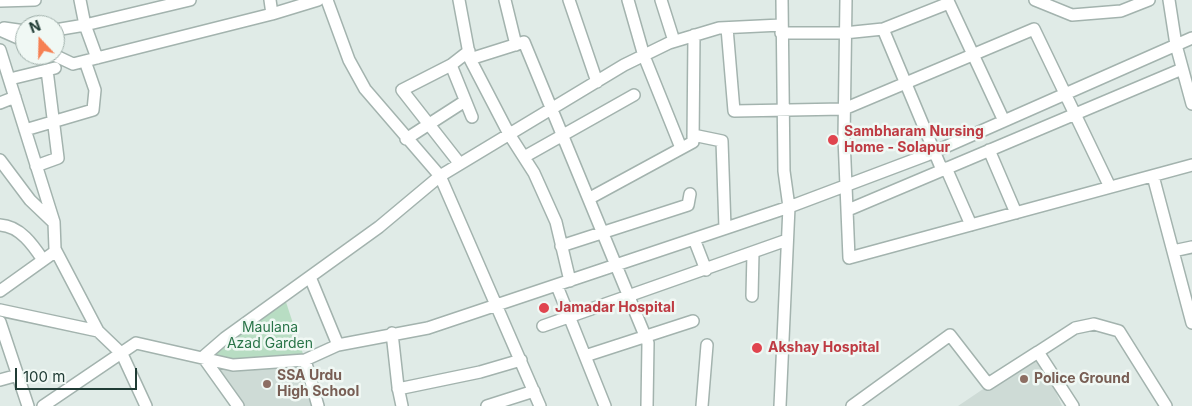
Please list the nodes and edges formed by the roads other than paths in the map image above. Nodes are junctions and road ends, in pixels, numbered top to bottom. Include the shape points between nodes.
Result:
1 (35, 0) edge
2 (80, 0) edge
3 (190, 0) edge
4 (270, 0) edge
5 (318, 0) edge
6 (327, 0) edge
7 (459, 0) edge
8 (505, 0) edge
9 (569, 0) edge
10 (628, 0) edge
11 (661, 0) edge
12 (782, 0) edge
13 (846, 0) edge
14 (1035, 0) edge
15 (1149, 0) edge
16 (1169, 0) edge
17 (0, 1) edge
18 (272, 14) junction
19 (85, 25) junction
20 (0, 28) edge
21 (65, 28) edge
22 (727, 28) junction
23 (781, 29) junction
24 (883, 29) junction
25 (15, 30) edge
26 (844, 34) junction
27 (15, 36) edge
28 (694, 36) junction
29 (1192, 38) edge
30 (674, 41) junction
31 (516, 45) junction
32 (1176, 45) junction
33 (0, 50) edge
34 (469, 55) junction
35 (973, 55) junction
36 (644, 56) junction
37 (91, 59) junction
38 (65, 60) edge
39 (451, 65) junction
40 (1182, 69) junction
41 (10, 79) junction
42 (597, 82) junction
43 (906, 83) junction
44 (1064, 94) junction
45 (634, 95) dead end
46 (15, 97) junction
47 (465, 101) junction
48 (0, 103) edge
49 (1192, 104) edge
50 (553, 109) junction
51 (844, 109) junction
52 (783, 110) junction
53 (1075, 114) junction
54 (472, 117) dead end
55 (1004, 121) junction
56 (54, 122) junction
57 (429, 124) junction
58 (25, 130) junction
59 (509, 134) junction
60 (564, 134) junction
61 (693, 135) junction
62 (406, 139) junction
63 (681, 148) junction
64 (989, 150) junction
65 (934, 152) junction
66 (524, 157) junction
67 (0, 160) edge
68 (460, 164) junction
69 (1192, 165) edge
70 (36, 166) junction
71 (944, 169) junction
72 (440, 176) junction
73 (1153, 176) junction
74 (846, 185) junction
75 (1110, 187) junction
76 (690, 194) dead end
77 (590, 198) junction
78 (789, 206) junction
79 (848, 210) junction
80 (1016, 213) junction
81 (54, 222) junction
82 (0, 225) edge
83 (971, 225) junction
84 (725, 228) junction
85 (604, 233) junction
86 (694, 239) junction
87 (787, 240) junction
88 (561, 246) junction
89 (1192, 247) edge
90 (56, 251) junction
91 (1173, 251) junction
92 (753, 253) junction
93 (43, 260) junction
94 (617, 265) junction
95 (706, 270) junction
96 (310, 277) junction
97 (570, 281) junction
98 (557, 286) junction
99 (0, 291) edge
100 (752, 296) dead end
101 (630, 297) junction
102 (498, 306) junction
103 (0, 310) edge
104 (570, 317) junction
105 (693, 321) dead end
106 (0, 322) edge
107 (1192, 323) edge
108 (543, 326) dead end
109 (98, 331) junction
110 (392, 333) junction
111 (645, 336) junction
112 (338, 345) junction
113 (707, 345) dead end
114 (1038, 352) junction
115 (5, 353) edge
116 (122, 354) junction
117 (585, 356) junction
118 (203, 357) junction
119 (304, 360) junction
120 (521, 360) junction
121 (18, 374) junction
122 (0, 380) edge
123 (398, 390) junction
124 (534, 391) junction
125 (63, 401) edge
126 (316, 405) edge
127 (28, 406) edge
128 (43, 406) edge
129 (146, 406) edge
130 (238, 406) edge
131 (402, 406) edge
132 (486, 406) edge
133 (540, 406) edge
134 (605, 406) edge
135 (647, 406) edge
136 (702, 406) edge
137 (780, 406) edge
138 (852, 406) edge
139 (1073, 406) edge
140 (1166, 406) edge

1 - 17 street
2 - 19 street
3 - 19 street
4 - 18 street
5 - 18 street
6 - 62 street via 349,60 365,89
7 - 34 street
8 - 31 street
9 - 42 street
10 - 36 street
11 - 30 street
12 - 23 street
13 - 26 street
14 - 15 street via 1072,16 1121,11
16 - 32 street
18 - 37 street
19 - 21 street
19 - 37 street
20 - 25 street
20 - 27 street
22 - 23 street
22 - 28 street
22 - 52 street via 734,111
23 - 26 street
23 - 52 street
24 - 26 street
24 - 35 street via 949,3
24 - 43 street
26 - 51 street
28 - 30 street
28 - 61 street
29 - 32 street
30 - 36 street
31 - 34 street
31 - 50 street via 524,42
32 - 40 street
32 - 44 street
33 - 41 street
34 - 39 street
34 - 59 street
35 - 43 street
35 - 44 street via 1034,29
35 - 55 street
36 - 42 street
36 - 63 street
37 - 38 street via 73,64
37 - 56 street via 95,90 93,110
39 - 47 street
39 - 57 street via 402,90
40 - 49 street
40 - 53 street
41 - 46 street
41 - 56 street via 51,69
42 - 50 street
43 - 51 street
43 - 65 street
44 - 53 street
44 - 55 street
45 - 60 street
46 - 48 street
46 - 58 street
47 - 54 street
47 - 57 street
50 - 59 street
50 - 60 street
51 - 52 street
51 - 74 street
52 - 78 street via 784,171
53 - 64 street
53 - 75 street
55 - 65 street
56 - 58 street
56 - 70 street via 58,158
57 - 62 street
57 - 68 street
58 - 70 street
59 - 66 street
59 - 68 street
60 - 66 street
60 - 77 street
61 - 63 street via 693,142
61 - 84 street via 722,141
62 - 72 street
63 - 77 street
64 - 71 street
64 - 80 street
65 - 71 street
65 - 74 street
66 - 88 street via 556,222
67 - 81 street via 30,200
68 - 72 street
69 - 73 street
70 - 81 street
71 - 79 street
71 - 83 street
72 - 96 street
72 - 102 street
73 - 75 street
73 - 91 street
74 - 78 street
74 - 79 street
75 - 80 street
76 - 85 street via 688,205
77 - 85 street
78 - 84 street
78 - 87 street
79 - 83 street via 850,258
80 - 83 street
81 - 90 street
82 - 93 street via 12,227 22,234
84 - 86 street
85 - 88 street
85 - 94 street
86 - 94 street
86 - 95 street
87 - 92 street
87 - 137 street
88 - 97 street
89 - 91 street
90 - 93 street
90 - 109 street
91 - 107 street
92 - 95 street
92 - 100 street
93 - 99 street
94 - 97 street
94 - 101 street
95 - 101 street
96 - 112 street
96 - 118 street
97 - 98 street
98 - 102 street
98 - 104 street
101 - 104 street
101 - 111 street
102 - 110 street via 428,328
102 - 120 street
103 - 109 street
104 - 108 street
104 - 117 street
105 - 111 street
106 - 115 street
109 - 116 street
110 - 112 street
110 - 123 street
111 - 117 street
111 - 135 street via 648,343
112 - 119 street
113 - 136 street
114 - 138 street via 988,384 950,335
114 - 139 street
114 - 140 street via 1076,328 1094,324 1118,331
115 - 121 street
116 - 118 street via 136,343
116 - 125 street
116 - 129 street
117 - 134 street
118 - 119 street via 233,365
118 - 130 street
119 - 126 street
120 - 123 street
120 - 124 street
121 - 122 street
121 - 127 street
123 - 131 street
124 - 132 street
124 - 133 street
125 - 128 street

